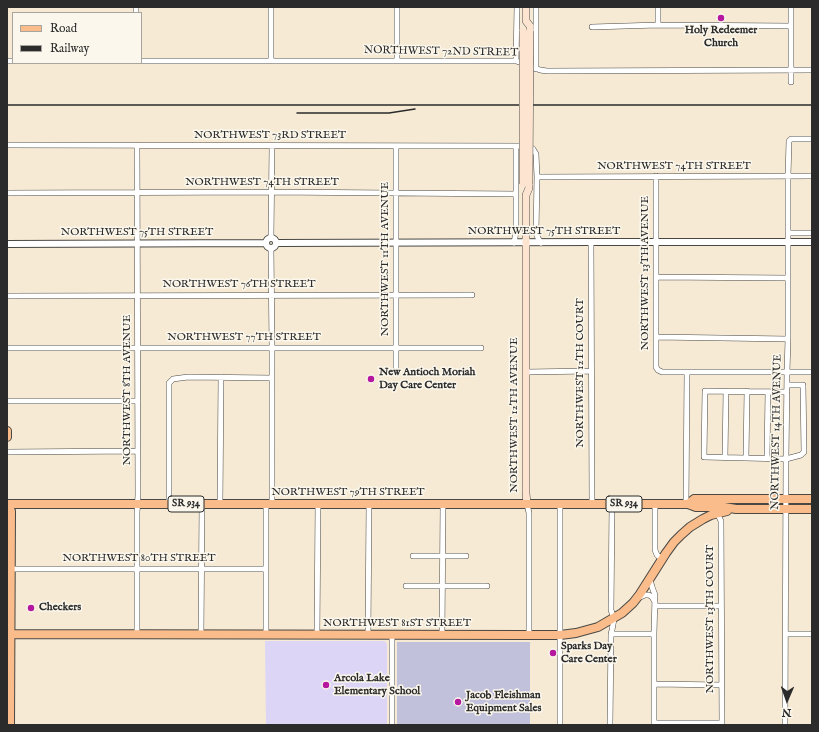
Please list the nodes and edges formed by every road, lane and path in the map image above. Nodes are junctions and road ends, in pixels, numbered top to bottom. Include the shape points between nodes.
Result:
1 (271, 7) edge
2 (397, 7) edge
3 (517, 7) edge
4 (526, 7) edge
5 (536, 7) edge
6 (658, 7) edge
7 (791, 7) edge
8 (658, 25) junction
9 (791, 26) junction
10 (592, 27) dead end
11 (142, 61) edge
12 (271, 61) junction
13 (397, 61) junction
14 (516, 61) junction
15 (536, 69) junction
16 (791, 70) junction
17 (812, 70) edge
18 (791, 82) dead end
19 (812, 139) edge
20 (7, 145) edge
21 (137, 145) junction
22 (272, 146) junction
23 (396, 146) junction
24 (516, 146) junction
25 (656, 176) junction
26 (788, 176) junction
27 (812, 176) edge
28 (537, 177) junction
29 (271, 192) junction
30 (137, 193) junction
31 (396, 193) junction
32 (7, 194) edge
33 (516, 194) junction
34 (788, 233) junction
35 (812, 233) edge
36 (271, 238) junction
37 (514, 242) junction
38 (526, 242) junction
39 (591, 242) junction
40 (656, 242) junction
41 (787, 242) junction
42 (812, 242) edge
43 (266, 243) junction
44 (277, 243) junction
45 (396, 243) junction
46 (541, 243) junction
47 (7, 244) edge
48 (138, 244) junction
49 (271, 248) junction
50 (656, 277) junction
51 (788, 278) junction
52 (272, 295) junction
53 (396, 295) junction
54 (472, 295) dead end
55 (7, 296) edge
56 (138, 296) junction
57 (656, 337) junction
58 (788, 339) junction
59 (7, 348) edge
60 (138, 348) junction
61 (272, 348) junction
62 (396, 348) junction
63 (481, 348) dead end
64 (591, 371) junction
65 (396, 372) dead end
66 (526, 372) junction
67 (687, 372) junction
68 (787, 372) junction
69 (812, 372) edge
70 (221, 377) junction
71 (272, 378) junction
72 (787, 385) junction
73 (726, 391) junction
74 (747, 391) junction
75 (768, 392) junction
76 (787, 392) junction
77 (7, 401) edge
78 (138, 401) junction
79 (7, 431) edge
80 (7, 437) edge
81 (138, 451) junction
82 (7, 452) edge
83 (725, 458) junction
84 (746, 458) junction
85 (767, 458) junction
86 (786, 459) junction
87 (787, 498) junction
88 (812, 499) edge
89 (7, 504) edge
90 (138, 504) junction
91 (169, 504) junction
92 (202, 504) junction
93 (220, 504) junction
94 (269, 504) junction
95 (318, 504) junction
96 (369, 504) junction
97 (443, 504) junction
98 (527, 504) junction
99 (560, 504) junction
100 (592, 504) junction
101 (612, 504) junction
102 (654, 504) junction
103 (687, 504) junction
104 (736, 509) junction
105 (787, 509) junction
106 (812, 509) edge
107 (717, 513) junction
108 (413, 556) dead end
109 (443, 556) junction
110 (466, 556) dead end
111 (662, 559) junction
112 (137, 568) junction
113 (202, 568) junction
114 (11, 569) junction
115 (266, 569) junction
116 (650, 579) junction
117 (406, 586) dead end
118 (443, 586) junction
119 (487, 586) dead end
120 (636, 598) junction
121 (655, 604) junction
122 (721, 606) junction
123 (614, 619) junction
124 (598, 627) junction
125 (9, 634) edge
126 (611, 634) junction
127 (654, 634) junction
128 (786, 634) junction
129 (812, 634) edge
130 (137, 635) junction
131 (202, 635) junction
132 (266, 635) junction
133 (317, 635) junction
134 (368, 635) junction
135 (392, 635) junction
136 (442, 635) junction
137 (529, 635) junction
138 (560, 635) junction
139 (654, 684) junction
140 (722, 685) junction
141 (654, 724) edge
142 (722, 724) edge
143 (10, 725) edge
144 (392, 725) edge
145 (560, 725) edge
146 (610, 725) edge
147 (785, 725) edge

1 - 12 street
2 - 13 street
3 - 14 street
4 - 38 main road, NORTHWEST 12TH AVENUE, bridge via 526,184 523,188 526,195
5 - 15 street
6 - 8 street
7 - 9 street
8 - 9 street
8 - 10 street
9 - 16 street
11 - 12 street, NORTHWEST 72ND STREET
12 - 13 street, NORTHWEST 72ND STREET
13 - 14 street, NORTHWEST 72ND STREET
14 - 15 street, NORTHWEST 72ND STREET
15 - 16 street, NORTHWEST 72ND STREET
16 - 17 street, NORTHWEST 72ND STREET
16 - 18 street
19 - 26 street, NORTHWEST 14TH AVENUE via 789,141
20 - 21 street, NORTHWEST 73RD STREET
21 - 22 street, NORTHWEST 73RD STREET
21 - 30 street, NORTHWEST 8TH AVENUE
22 - 23 street, NORTHWEST 73RD STREET
22 - 29 street
23 - 24 street, NORTHWEST 73RD STREET
23 - 31 street, NORTHWEST 11TH AVENUE
24 - 28 street, NORTHWEST 73RD STREET via 528,146 533,149 536,154
24 - 33 street
25 - 26 street, NORTHWEST 74TH STREET
25 - 28 street, NORTHWEST 74TH STREET
25 - 40 street, NORTHWEST 13TH AVENUE
26 - 27 street, NORTHWEST 74TH STREET
26 - 34 street, NORTHWEST 14TH AVENUE
28 - 46 street via 536,233
29 - 30 street, NORTHWEST 74TH STREET
29 - 31 street, NORTHWEST 74TH STREET
29 - 36 street
30 - 32 street, NORTHWEST 74TH STREET
30 - 48 street, NORTHWEST 8TH AVENUE
31 - 33 street, NORTHWEST 74TH STREET
31 - 45 street, NORTHWEST 11TH AVENUE
33 - 37 street
34 - 35 street
34 - 41 street, NORTHWEST 14TH AVENUE
36 - 43 street
36 - 44 street
37 - 38 street, NORTHWEST 75TH STREET
37 - 45 street, NORTHWEST 75TH STREET
38 - 46 street, NORTHWEST 75TH STREET
38 - 66 main road, NORTHWEST 12TH AVENUE
39 - 40 street, NORTHWEST 75TH STREET
39 - 46 street, NORTHWEST 75TH STREET
39 - 64 street, NORTHWEST 12TH COURT
40 - 41 street, NORTHWEST 75TH STREET
40 - 50 street, NORTHWEST 13TH AVENUE
41 - 42 street, NORTHWEST 75TH STREET
41 - 51 street, NORTHWEST 14TH AVENUE
43 - 48 street, NORTHWEST 75TH STREET
43 - 49 street
44 - 45 street, NORTHWEST 75TH STREET
44 - 49 street
45 - 53 street, NORTHWEST 11TH AVENUE
47 - 48 street, NORTHWEST 75TH STREET
48 - 56 street, NORTHWEST 8TH AVENUE
49 - 52 street
50 - 51 street
50 - 57 street, NORTHWEST 13TH AVENUE
51 - 58 street, NORTHWEST 14TH AVENUE
52 - 53 street, NORTHWEST 76TH STREET
52 - 56 street, NORTHWEST 76TH STREET
52 - 61 street
53 - 54 street, NORTHWEST 76TH STREET
53 - 62 street, NORTHWEST 11TH AVENUE
55 - 56 street, NORTHWEST 76TH STREET
56 - 60 street, NORTHWEST 8TH AVENUE
57 - 58 street
57 - 67 street, NORTHWEST 13TH AVENUE via 658,370
58 - 68 street, NORTHWEST 14TH AVENUE
59 - 60 street, NORTHWEST 77TH STREET
60 - 61 street, NORTHWEST 77TH STREET
60 - 78 street, NORTHWEST 8TH AVENUE
61 - 62 street, NORTHWEST 77TH STREET
61 - 71 street
62 - 63 street, NORTHWEST 77TH STREET
62 - 65 street, NORTHWEST 11TH AVENUE
64 - 66 street
64 - 100 street, NORTHWEST 12TH COURT
66 - 98 main road, NORTHWEST 12TH AVENUE
67 - 68 street
67 - 103 street
68 - 69 street
68 - 72 street, NORTHWEST 14TH AVENUE
70 - 71 street
70 - 91 street via 173,378 169,384
70 - 93 street
71 - 94 street
72 - 76 street, NORTHWEST 14TH AVENUE
72 - 86 street via 803,385 804,452
73 - 74 street
73 - 83 street
73 - 83 street via 705,390 704,457
74 - 75 street
74 - 84 street
75 - 76 street
75 - 85 street
76 - 86 street, NORTHWEST 14TH AVENUE
77 - 78 street
78 - 81 street, NORTHWEST 8TH AVENUE
79 - 80 main road
81 - 82 street
81 - 90 street, NORTHWEST 8TH AVENUE
83 - 84 street
84 - 85 street
85 - 86 street
86 - 87 street, NORTHWEST 14TH AVENUE
87 - 88 main road, NORTHWEST 79TH STREET / SR 934
87 - 103 main road, NORTHWEST 79TH STREET / SR 934 via 694,499
87 - 105 street, NORTHWEST 14TH AVENUE
89 - 90 main road, NORTHWEST 79TH STREET / SR 934
89 - 114 main road via 11,512
90 - 91 main road, NORTHWEST 79TH STREET / SR 934
90 - 112 street, NORTHWEST 8TH AVENUE
91 - 92 main road, NORTHWEST 79TH STREET / SR 934
92 - 93 main road, NORTHWEST 79TH STREET / SR 934
92 - 113 street
93 - 94 main road, NORTHWEST 79TH STREET / SR 934
94 - 95 main road, NORTHWEST 79TH STREET / SR 934
94 - 115 street
95 - 96 main road, NORTHWEST 79TH STREET / SR 934
95 - 133 street
96 - 97 main road, NORTHWEST 79TH STREET / SR 934
96 - 134 street
97 - 98 main road, NORTHWEST 79TH STREET / SR 934
97 - 109 street
98 - 99 main road, NORTHWEST 79TH STREET / SR 934
98 - 137 street, NORTHWEST 12TH AVENUE
99 - 100 main road, NORTHWEST 79TH STREET / SR 934
99 - 138 street
100 - 101 main road, NORTHWEST 79TH STREET / SR 934
101 - 102 main road, NORTHWEST 79TH STREET / SR 934
101 - 123 street via 611,610
102 - 103 main road, NORTHWEST 79TH STREET / SR 934
102 - 111 street via 655,550
103 - 104 main road, NORTHWEST 79TH STREET via 696,507
104 - 105 main road, NORTHWEST 79TH STREET
104 - 107 main road, NORTHWEST 81ST STREET
105 - 106 main road, NORTHWEST 79TH STREET
105 - 128 street, NORTHWEST 14TH AVENUE
107 - 111 main road, NORTHWEST 81ST STREET via 686,531
107 - 122 street, NORTHWEST 13TH COURT via 721,521
108 - 109 street
109 - 110 street
109 - 118 street
111 - 116 main road, NORTHWEST 81ST STREET
112 - 113 street, NORTHWEST 80TH STREET
112 - 114 street, NORTHWEST 80TH STREET
112 - 130 street, NORTHWEST 8TH AVENUE
113 - 115 street, NORTHWEST 80TH STREET
113 - 131 street
114 - 125 main road
115 - 132 street
116 - 120 main road, NORTHWEST 81ST STREET
116 - 121 street
117 - 118 street
118 - 119 street
118 - 136 street
120 - 121 street via 648,595
120 - 123 main road, NORTHWEST 81ST STREET
121 - 122 street
121 - 127 street
122 - 140 street, NORTHWEST 13TH COURT
123 - 124 main road, NORTHWEST 81ST STREET
123 - 126 street
124 - 126 street via 606,628
124 - 138 main road, NORTHWEST 81ST STREET
125 - 130 main road, NORTHWEST 81ST STREET
125 - 143 main road
126 - 127 street
126 - 146 street
127 - 139 street
128 - 129 street
128 - 147 street, NORTHWEST 14TH AVENUE
130 - 131 main road, NORTHWEST 81ST STREET
131 - 132 main road, NORTHWEST 81ST STREET
132 - 133 main road, NORTHWEST 81ST STREET
133 - 134 main road, NORTHWEST 81ST STREET
134 - 135 main road, NORTHWEST 81ST STREET
135 - 136 main road, NORTHWEST 81ST STREET
135 - 144 street
136 - 137 main road, NORTHWEST 81ST STREET
137 - 138 main road, NORTHWEST 81ST STREET
138 - 145 street
139 - 140 street
139 - 141 street
140 - 142 street, NORTHWEST 13TH COURT
141 - 142 street

